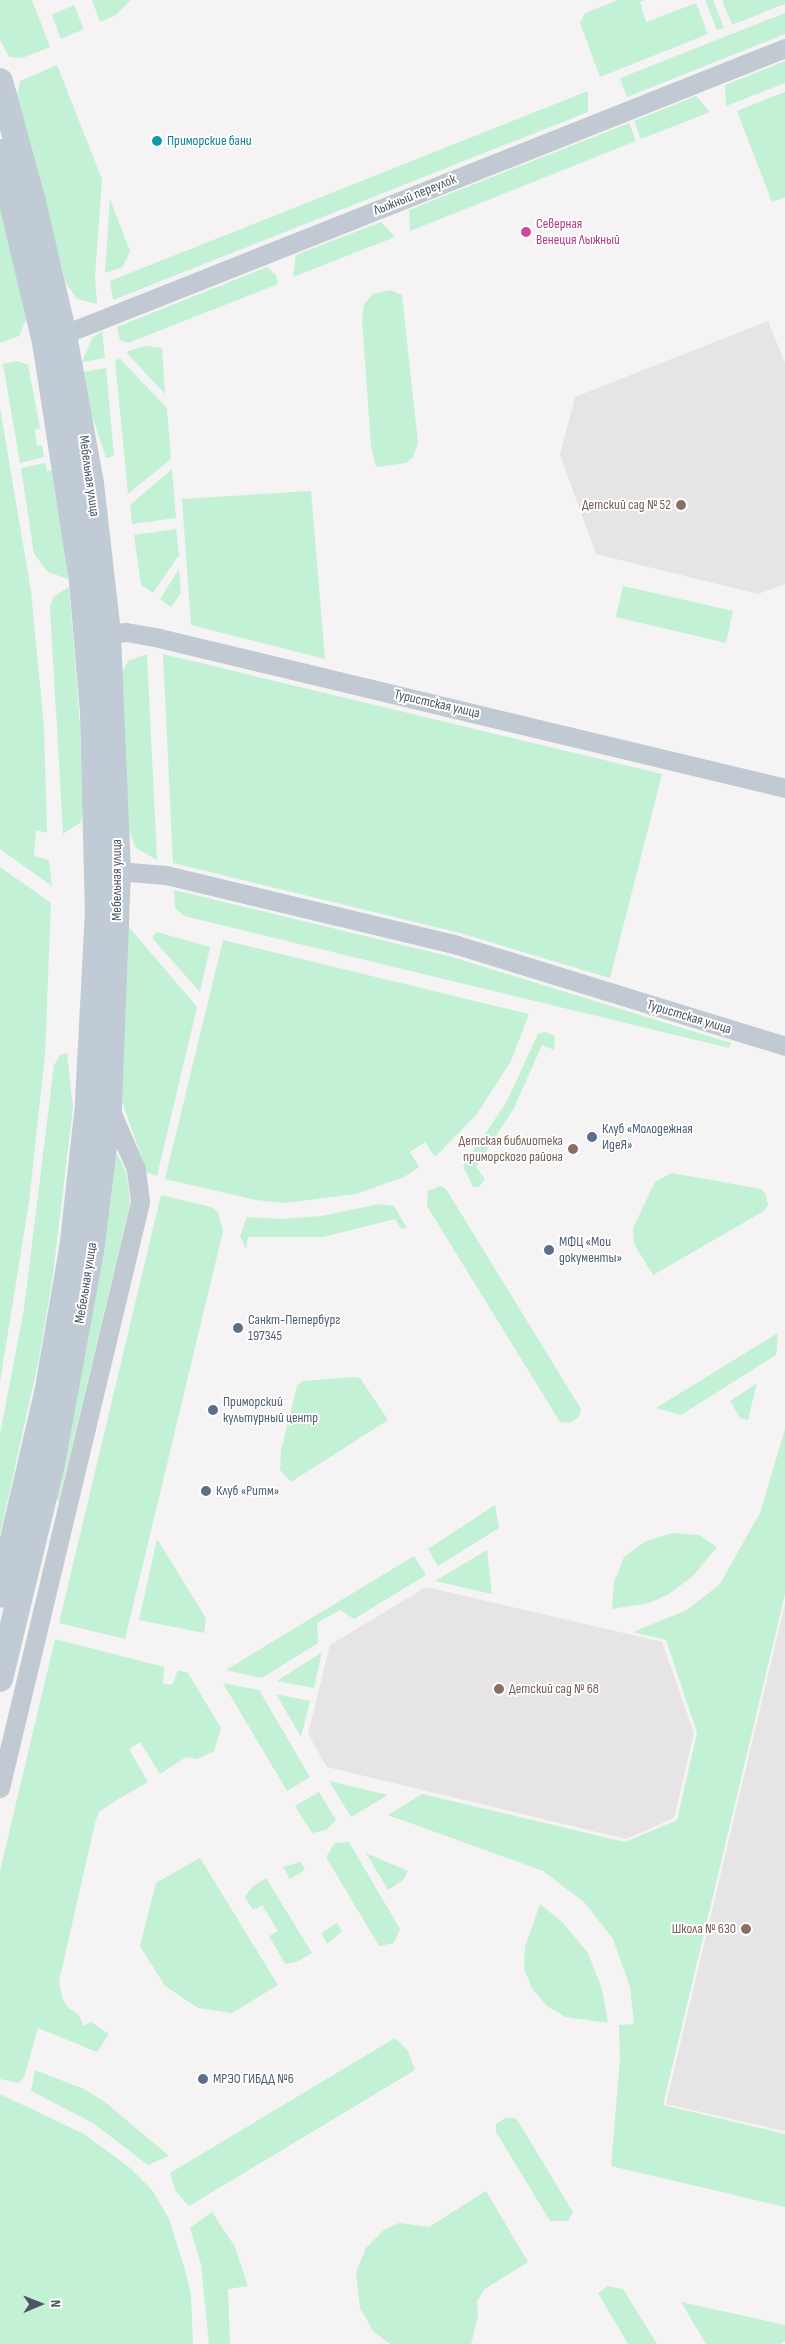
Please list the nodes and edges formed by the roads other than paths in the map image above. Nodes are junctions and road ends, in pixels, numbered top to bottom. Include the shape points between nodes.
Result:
1 (785, 48) edge
2 (0, 81) edge
3 (0, 152) edge
4 (55, 338) junction
5 (98, 635) junction
6 (785, 788) edge
7 (108, 870) junction
8 (785, 1046) edge
9 (109, 1107) junction
10 (0, 1595) edge
11 (0, 1679) edge
12 (0, 1788) edge

1 - 4 street, Лыжный переулок
2 - 4 street, Мебельная улица via 33,202
3 - 4 street, Мебельная улица
4 - 5 street, Мебельная улица via 91,484
5 - 6 street, Туристская улица via 126,632 159,638
5 - 7 street, Мебельная улица
7 - 8 street, Туристская улица via 166,875 457,945
7 - 9 street, Мебельная улица
7 - 10 street, Мебельная улица via 74,1239 47,1393
9 - 11 street, Мебельная улица via 91,1251 66,1397
9 - 12 street via 136,1169 140,1202

